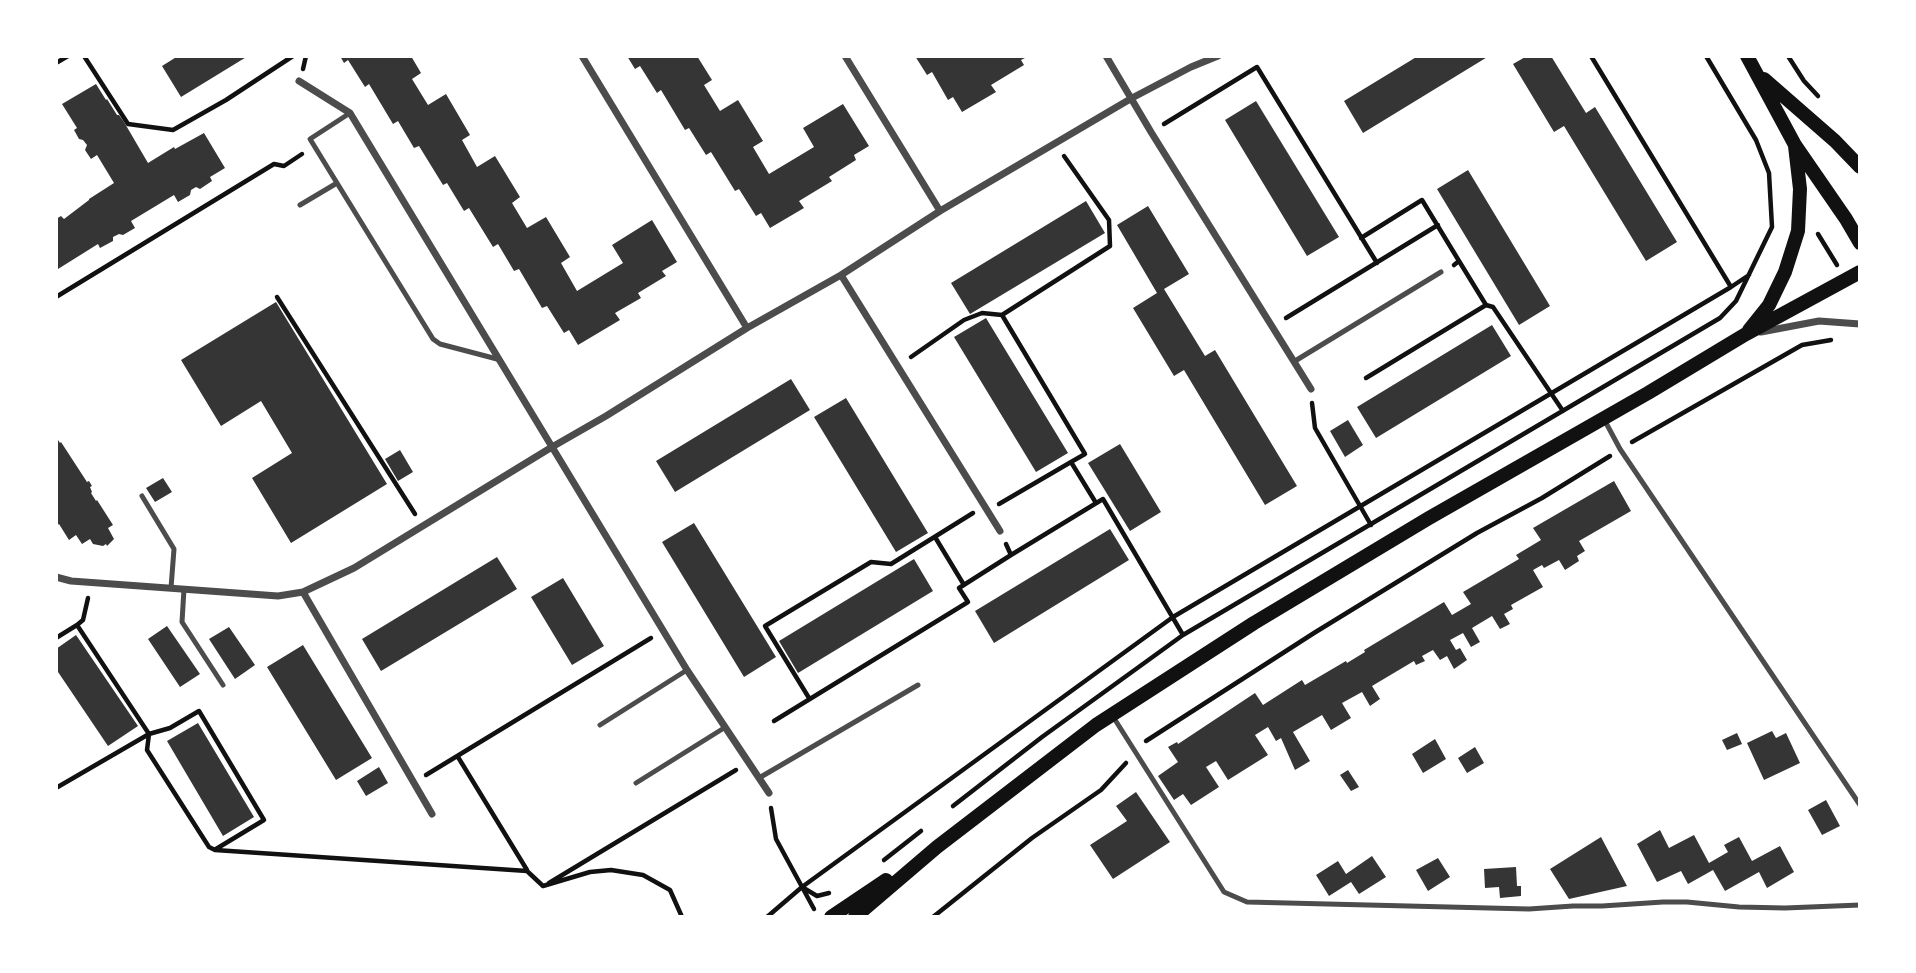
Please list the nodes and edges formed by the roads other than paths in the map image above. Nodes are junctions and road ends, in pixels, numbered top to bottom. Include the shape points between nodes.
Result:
1 (582, 56) edge
2 (845, 56) edge
3 (1106, 56) edge
4 (1206, 56) edge
5 (1218, 56) edge
6 (1747, 56) edge
7 (1191, 67) junction
8 (1758, 74) junction
9 (299, 81) dead end
10 (1132, 99) junction
11 (350, 113) junction
12 (1835, 141) junction
13 (1795, 145) junction
14 (1860, 152) edge
15 (1860, 167) edge
16 (337, 183) junction
17 (300, 205) dead end
18 (940, 211) junction
19 (1860, 243) edge
20 (1441, 272) road end
21 (1860, 272) edge
22 (841, 275) junction
23 (1858, 324) edge
24 (747, 328) junction
25 (1746, 334) junction
26 (497, 359) junction
27 (1295, 361) junction
28 (1311, 388) road end
29 (1603, 418) junction
30 (552, 447) junction
31 (142, 496) dead end
32 (1000, 531) road end
33 (56, 577) edge
34 (172, 588) junction
35 (184, 589) junction
36 (303, 592) junction
37 (687, 670) junction
38 (223, 685) dead end
39 (918, 685) dead end
40 (1112, 715) junction
41 (600, 724) dead end
42 (724, 728) junction
43 (759, 778) junction
44 (636, 783) dead end
45 (769, 793) road end
46 (1860, 805) edge
47 (432, 814) dead end
48 (937, 847) junction
49 (1860, 905) edge
50 (831, 917) edge
51 (855, 917) edge

1 - 24 street
2 - 18 street
3 - 10 street
4 - 7 street
5 - 7 street
6 - 8 main road
7 - 10 street
8 - 12 main road
8 - 13 main road
9 - 11 street
10 - 18 street
10 - 27 street
11 - 16 lane via 310,139
11 - 26 street
12 - 14 main road
12 - 15 main road
13 - 19 main road
13 - 25 main road via 1798,231 1769,305
16 - 17 lane
16 - 26 lane via 433,339
18 - 22 street
20 - 27 lane
21 - 25 main road
22 - 24 street
22 - 32 street
23 - 25 street via 1819,321
24 - 30 street
25 - 29 main road
26 - 30 street
27 - 28 street
29 - 40 main road via 1254,623
29 - 46 lane
30 - 36 street via 354,568
30 - 37 street
31 - 34 lane via 174,549
33 - 34 street
34 - 35 street
35 - 36 street via 278,596
35 - 38 lane via 182,622
36 - 47 street
37 - 41 lane
37 - 42 street
39 - 43 lane
40 - 48 main road
40 - 49 lane via 1224,892 1247,902 1530,908 1663,902 1785,908
42 - 43 street
42 - 44 lane
43 - 45 street
48 - 50 main road
48 - 51 main road

